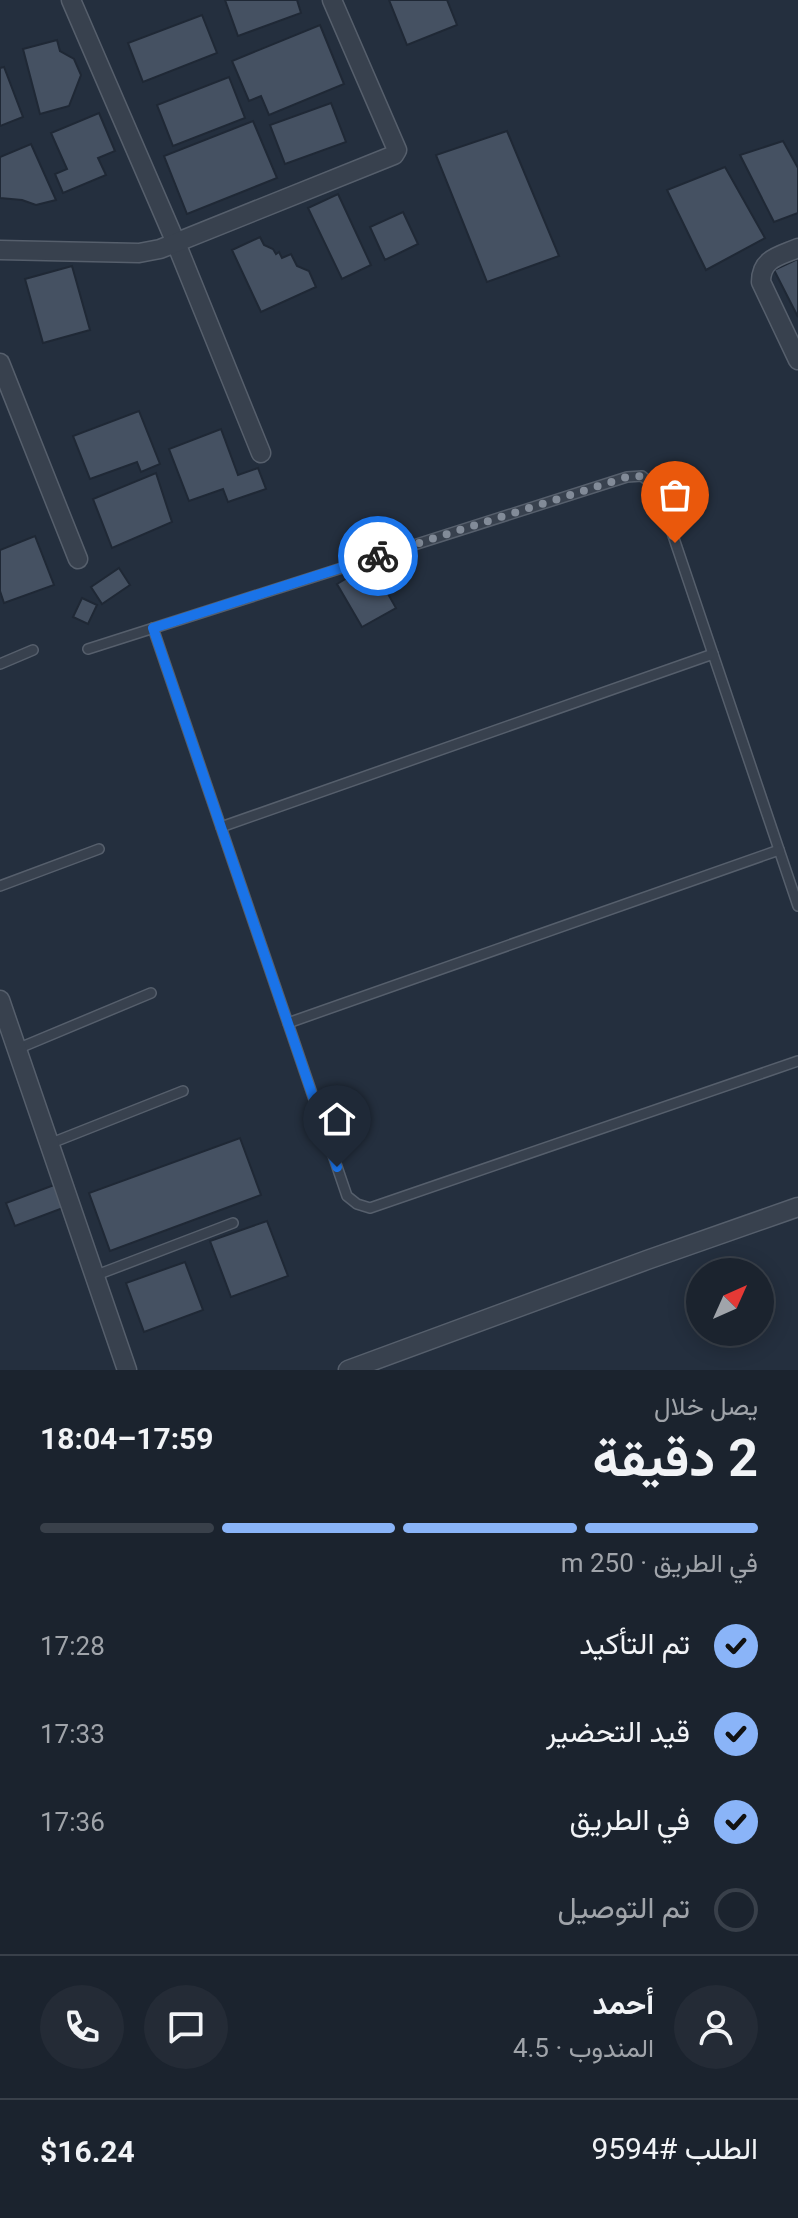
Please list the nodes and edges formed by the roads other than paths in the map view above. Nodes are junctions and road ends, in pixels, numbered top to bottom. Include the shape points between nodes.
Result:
1 (71, 0) edge
2 (332, 0) edge
3 (176, 243) junction
4 (798, 248) edge
5 (0, 250) edge
6 (798, 360) edge
7 (0, 363) edge
8 (261, 453) dead end
9 (78, 559) dead end
10 (153, 628) junction
11 (88, 649) dead end
12 (33, 650) dead end
13 (713, 654) junction
14 (0, 664) edge
15 (221, 827) junction
16 (99, 849) dead end
17 (779, 850) junction
18 (0, 886) edge
19 (798, 906) edge
20 (151, 993) dead end
21 (0, 1000) edge
22 (288, 1023) junction
23 (17, 1049) junction
24 (798, 1061) edge
25 (183, 1091) dead end
26 (49, 1144) junction
27 (798, 1207) edge
28 (233, 1223) dead end
29 (94, 1276) junction
30 (127, 1370) edge
31 (348, 1370) edge

1 - 3 street
2 - 3 street via 396,152
3 - 5 street via 139,253
3 - 8 street
4 - 6 street via 766,262 761,271 761,282
7 - 9 street
10 - 11 lane
10 - 13 lane via 642,476 657,488
10 - 15 lane
12 - 14 lane
13 - 15 lane
13 - 17 lane
15 - 22 lane
16 - 18 lane
17 - 19 lane
17 - 22 lane
20 - 23 lane
21 - 23 street
22 - 24 lane via 347,1196 370,1208
23 - 26 street
25 - 26 lane
26 - 29 street
27 - 31 street
28 - 29 lane
29 - 30 street

